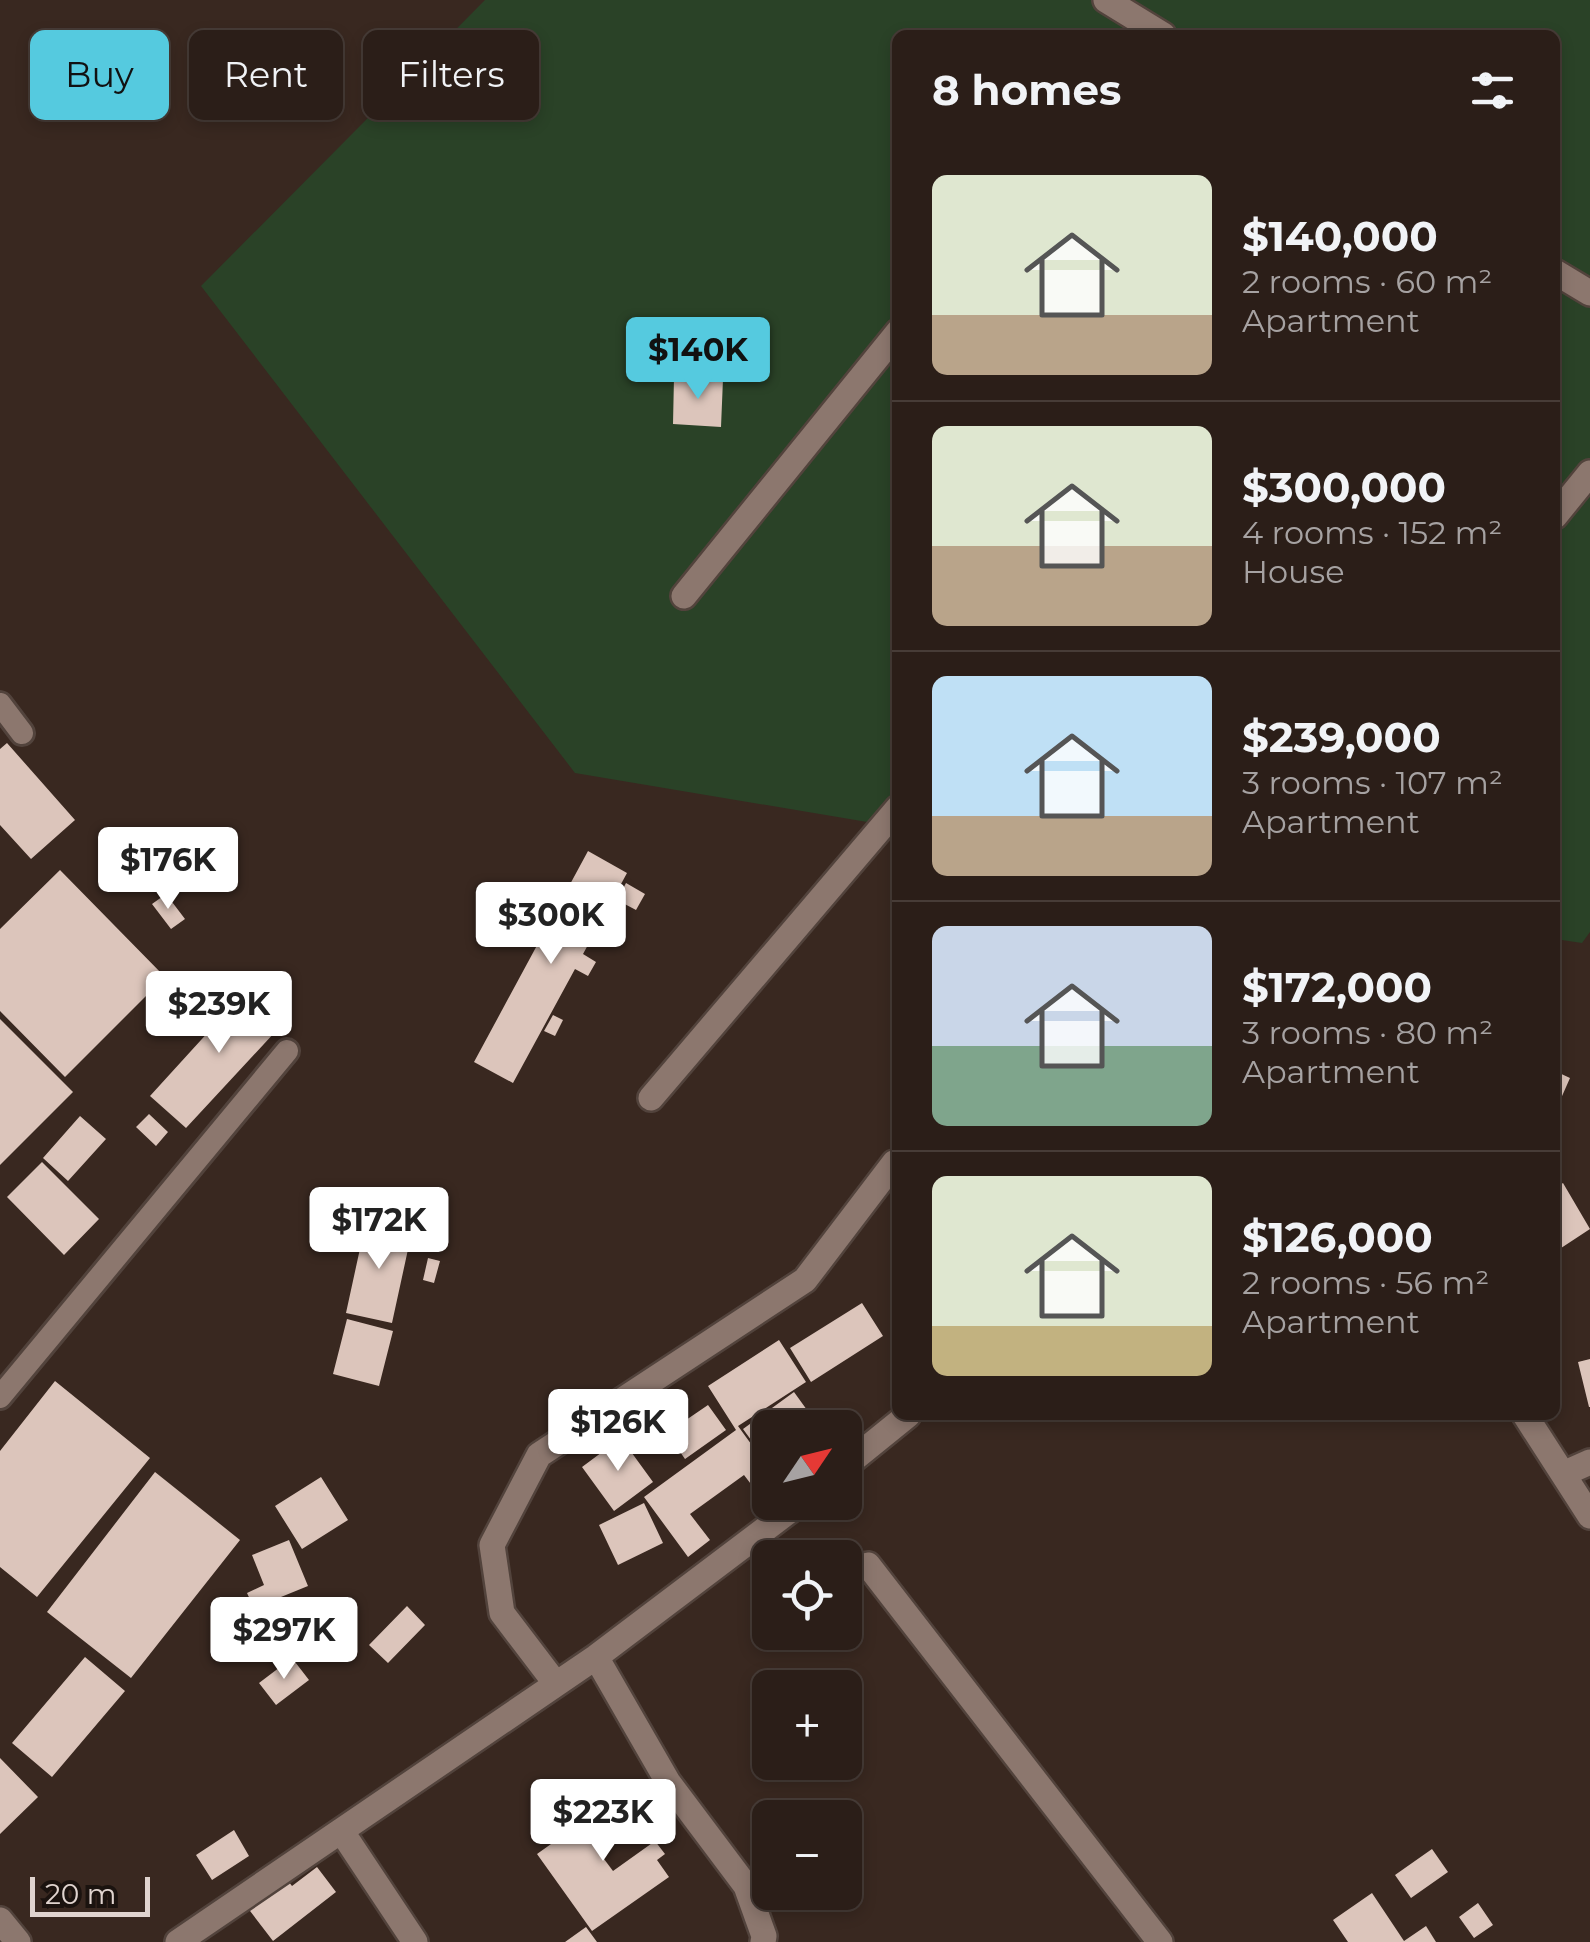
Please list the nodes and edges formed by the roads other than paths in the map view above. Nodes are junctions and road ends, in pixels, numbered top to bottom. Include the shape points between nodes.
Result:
1 (1106, 0) edge
2 (1156, 30) edge
3 (1560, 275) edge
4 (1590, 293) edge
5 (892, 339) edge
6 (1590, 473) edge
7 (1560, 510) edge
8 (684, 596) dead end
9 (0, 704) edge
10 (22, 733) dead end
11 (892, 815) edge
12 (287, 1051) dead end
13 (651, 1098) dead end
14 (892, 1166) edge
15 (0, 1397) edge
16 (902, 1420) edge
17 (1528, 1420) edge
18 (862, 1452) edge
19 (1590, 1462) edge
20 (1563, 1474) junction
21 (1590, 1516) edge
22 (777, 1520) edge
23 (868, 1566) dead end
24 (596, 1657) junction
25 (556, 1684) junction
26 (342, 1832) junction
27 (0, 1920) edge
28 (18, 1942) edge
29 (178, 1942) edge
30 (415, 1942) edge
31 (763, 1942) edge
32 (1160, 1942) edge

1 - 2 street
3 - 4 street
5 - 8 street
6 - 7 street
9 - 10 lane
11 - 13 street
12 - 15 lane
14 - 25 street via 805,1280 539,1456 492,1545 502,1612
16 - 18 street
17 - 20 street
19 - 20 street
20 - 21 street
22 - 24 street
23 - 32 street
24 - 25 street
24 - 31 street via 668,1782 746,1886
25 - 26 street
26 - 29 street
26 - 30 street
27 - 28 street

